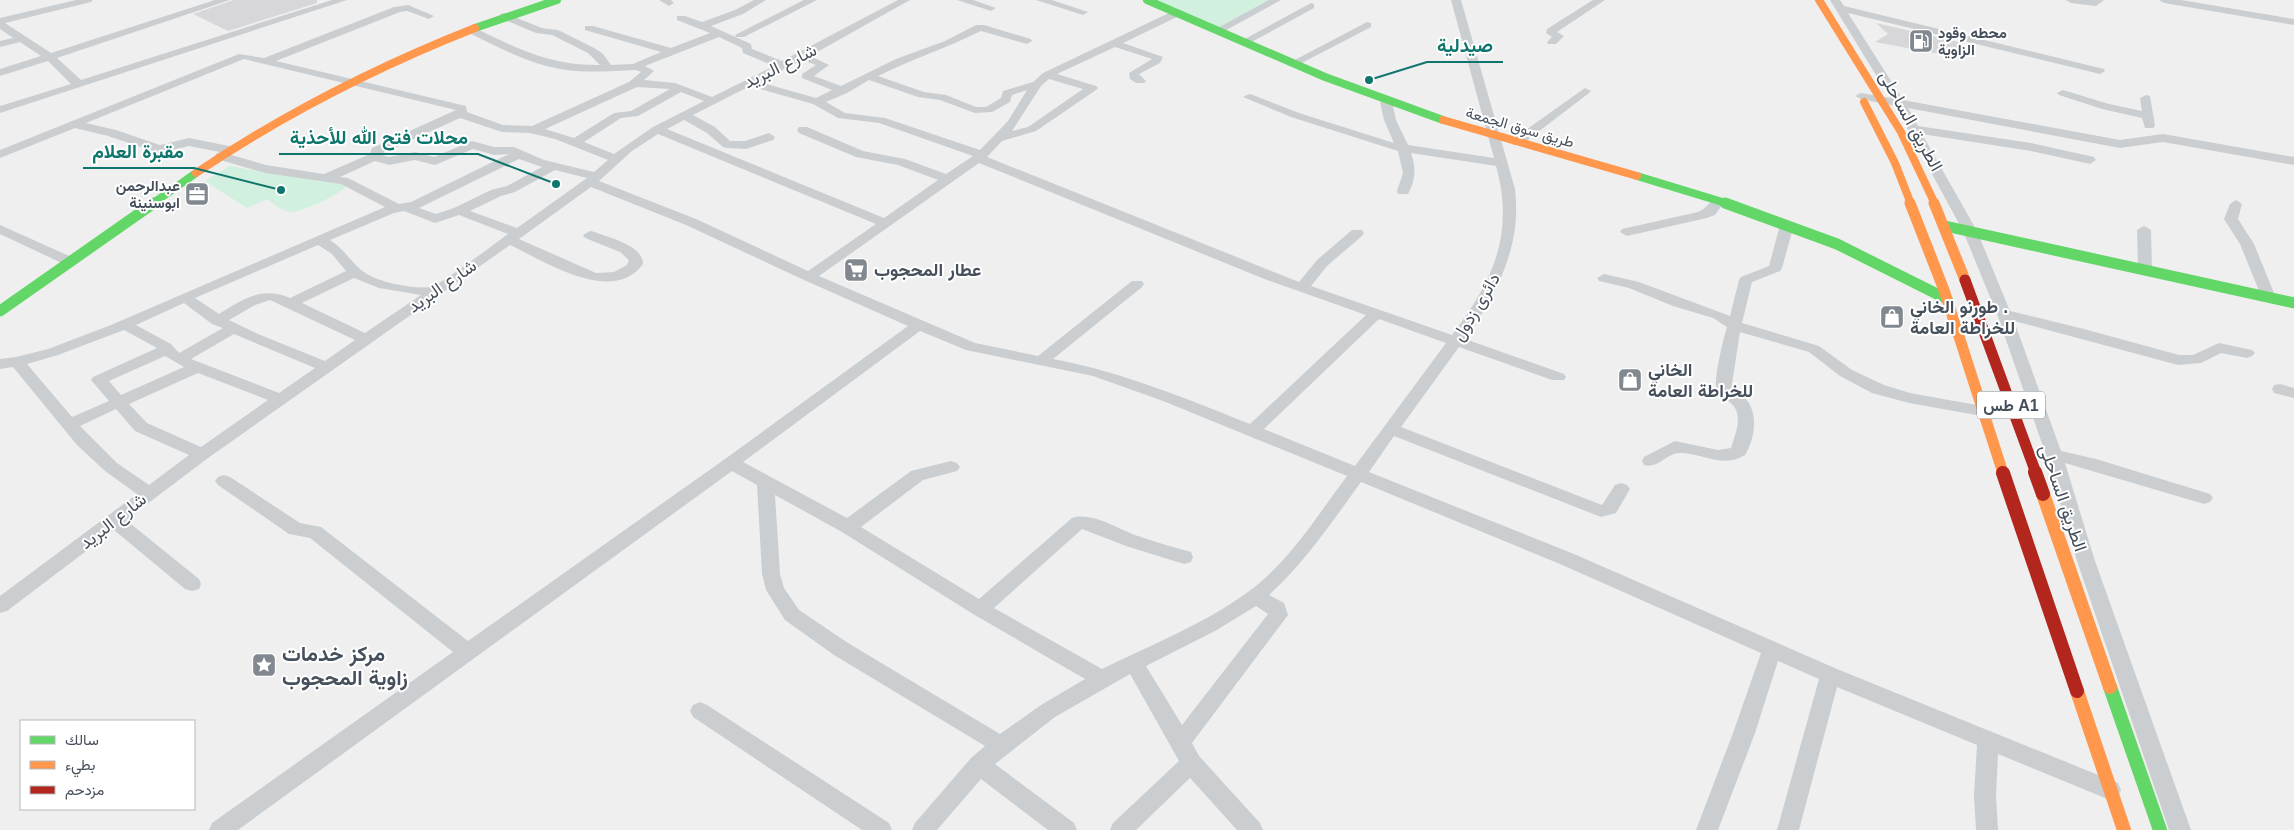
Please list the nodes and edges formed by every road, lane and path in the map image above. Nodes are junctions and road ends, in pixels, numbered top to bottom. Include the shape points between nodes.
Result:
1 (56, 0) edge
2 (88, 0) edge
3 (226, 0) edge
4 (342, 0) edge
5 (557, 0) edge
6 (761, 0) edge
7 (812, 0) edge
8 (905, 0) edge
9 (962, 0) edge
10 (1041, 0) edge
11 (1147, 0) edge
12 (1276, 0) edge
13 (1456, 0) edge
14 (1600, 0) edge
15 (1819, 0) edge
16 (2071, 0) edge
17 (2099, 0) edge
18 (2164, 0) edge
19 (1838, 4) edge
20 (1312, 6) dead end
21 (992, 8) dead end
22 (1083, 12) dead end
23 (0, 14) edge
24 (1175, 14) junction
25 (429, 16) dead end
26 (504, 16) junction
27 (680, 18) dead end
28 (2294, 22) edge
29 (0, 23) edge
30 (1367, 25) dead end
31 (702, 26) junction
32 (589, 28) dead end
33 (469, 29) junction
34 (1217, 31) junction
35 (718, 34) junction
36 (740, 35) dead end
37 (20, 39) junction
38 (1027, 40) dead end
39 (1244, 42) junction
40 (1552, 42) dead end
41 (206, 43) junction
42 (1114, 43) junction
43 (0, 44) edge
44 (672, 52) junction
45 (243, 56) junction
46 (802, 56) junction
47 (50, 57) junction
48 (265, 61) junction
49 (1292, 64) junction
50 (782, 65) junction
51 (637, 66) junction
52 (607, 67) junction
53 (2100, 71) dead end
54 (0, 73) edge
55 (1047, 75) junction
56 (868, 76) junction
57 (1140, 81) dead end
58 (747, 82) junction
59 (350, 83) junction
60 (634, 84) junction
61 (1037, 84) junction
62 (79, 85) junction
63 (680, 88) junction
64 (843, 91) junction
65 (1585, 91) dead end
66 (1859, 92) joint
67 (2063, 93) dead end
68 (1249, 98) dead end
69 (2146, 98) dead end
70 (711, 100) junction
71 (1882, 100) junction
72 (817, 102) junction
73 (1386, 102) junction
74 (1899, 103) junction
75 (0, 110) edge
76 (461, 114) junction
77 (682, 115) junction
78 (2148, 116) junction
79 (74, 124) junction
80 (530, 129) junction
81 (657, 129) junction
82 (1914, 129) junction
83 (803, 130) dead end
84 (1493, 135) junction
85 (769, 137) dead end
86 (1001, 138) junction
87 (2151, 138) junction
88 (574, 142) junction
89 (1517, 142) junction
90 (1402, 149) junction
91 (226, 153) junction
92 (0, 154) edge
93 (519, 154) junction
94 (980, 156) junction
95 (374, 157) junction
96 (614, 158) junction
97 (2090, 160) dead end
98 (2294, 161) edge
99 (1500, 163) junction
100 (554, 166) junction
101 (328, 177) junction
102 (593, 179) junction
103 (947, 179) junction
104 (1403, 192) dead end
105 (1719, 201) junction
106 (2236, 204) dead end
107 (400, 208) junction
108 (459, 211) junction
109 (885, 223) junction
110 (1787, 225) junction
111 (1945, 226) junction
112 (0, 229) edge
113 (2144, 230) dead end
114 (1970, 231) junction
115 (1626, 232) dead end
116 (1357, 233) dead end
117 (590, 235) dead end
118 (513, 236) junction
119 (319, 240) junction
120 (71, 262) junction
121 (1891, 268) junction
122 (2145, 270) junction
123 (1927, 271) junction
124 (355, 272) junction
125 (809, 277) junction
126 (1604, 278) dead end
127 (1137, 284) dead end
128 (1302, 288) junction
129 (436, 292) junction
130 (184, 297) junction
131 (2269, 298) junction
132 (1948, 299) junction
133 (290, 303) junction
134 (2294, 303) edge
135 (0, 311) edge
136 (1377, 313) junction
137 (2004, 314) junction
138 (217, 321) junction
139 (124, 324) junction
140 (920, 324) junction
141 (1735, 326) junction
142 (234, 329) junction
143 (364, 339) junction
144 (1456, 341) junction
145 (167, 348) junction
146 (2247, 353) dead end
147 (179, 359) junction
148 (1041, 361) junction
149 (17, 362) junction
150 (0, 364) edge
151 (197, 367) junction
152 (327, 367) junction
153 (1558, 377) dead end
154 (282, 400) junction
155 (119, 402) junction
156 (1982, 411) junction
157 (70, 424) junction
158 (1392, 429) junction
159 (1252, 431) junction
160 (202, 454) junction
161 (2054, 455) junction
162 (1650, 461) dead end
163 (731, 463) junction
164 (951, 467) dead end
165 (1359, 473) junction
166 (224, 481) dead end
167 (766, 484) junction
168 (1622, 489) dead end
169 (149, 494) junction
170 (2204, 498) dead end
171 (115, 521) junction
172 (848, 528) junction
173 (1184, 557) dead end
174 (2043, 566) junction
175 (2070, 571) junction
176 (192, 584) dead end
177 (1255, 598) junction
178 (0, 606) edge
179 (980, 608) junction
180 (1772, 650) junction
181 (468, 652) junction
182 (1134, 663) junction
183 (1830, 676) junction
184 (1102, 679) junction
185 (700, 711) dead end
186 (1988, 740) junction
187 (1181, 742) junction
188 (1001, 745) junction
189 (1191, 763) junction
190 (979, 765) junction
191 (2112, 791) junction
192 (2161, 829) edge
193 (220, 830) edge
194 (882, 830) edge
195 (923, 830) edge
196 (1066, 830) edge
197 (1121, 830) edge
198 (1252, 830) edge
199 (1706, 830) edge
200 (1788, 830) edge
201 (1987, 830) edge
202 (2124, 830) edge
203 (2180, 830) edge

1 - 23 street
2 - 29 street
3 - 47 street
4 - 41 street
5 - 26 main road
6 - 31 street
7 - 36 street
8 - 46 street, شارع البريد
9 - 21 street
10 - 22 street
11 - 24 main road, طريق سوق الجمعة
12 - 34 street
13 - 84 street, دائرى زدول
14 - 40 street via 1551,31 1559,36
15 - 71 main road, الطريق الساحلى / طس A1
16 - 17 street via 2096,4
18 - 28 street
19 - 53 street
19 - 74 street
20 - 39 street
24 - 34 main road, طريق سوق الجمعة
24 - 42 street
25 - 48 street via 408,8 398,9
26 - 33 main road
26 - 52 street via 540,31 557,33 592,51
27 - 31 street
29 - 37 street
30 - 49 street
31 - 35 street
32 - 44 street
33 - 52 street via 508,50 552,65
33 - 59 main road
34 - 39 main road, طريق سوق الجمعة
35 - 44 street
35 - 50 street via 747,46 746,51
37 - 43 street
37 - 47 street
38 - 56 street via 980,27
39 - 49 main road, طريق سوق الجمعة
41 - 45 street
41 - 62 street
42 - 55 street
42 - 57 street via 1158,57 1134,73
44 - 51 street
45 - 48 street
45 - 79 street
46 - 50 street, شارع البريد
46 - 64 street via 824,65 806,76
47 - 54 street
47 - 62 street
48 - 59 street
49 - 73 main road, طريق سوق الجمعة
50 - 58 street, شارع البريد
51 - 52 street
51 - 60 street via 649,71
55 - 61 street
55 - 86 street via 1092,88 1032,129
56 - 61 street via 922,95 942,97 972,109 986,110 1006,100 1007,93
56 - 64 street
58 - 70 street, شارع البريد
58 - 72 street
59 - 76 street via 460,107 463,110
59 - 91 main road
60 - 63 street
60 - 80 street via 544,126
61 - 86 street
62 - 75 street
63 - 70 street
63 - 88 street via 634,114 618,114
64 - 72 street
65 - 89 street
66 - 71 street
66 - 123 main road, الطريق الساحلى / طس A1 via 1895,163
67 - 78 street
68 - 90 street
69 - 78 street
70 - 77 street, شارع البريد
71 - 74 street
71 - 111 main road, الطريق الساحلى / طس A1 via 1901,132
72 - 94 street via 842,116 881,120
73 - 84 main road, طريق سوق الجمعة
73 - 90 street
74 - 82 street
74 - 87 street via 2120,144 2134,144
76 - 80 street via 499,129
76 - 95 street via 376,150
77 - 81 street, شارع البريد
77 - 85 street via 711,130 727,144 746,145
78 - 87 street
79 - 91 street via 159,149 189,142
79 - 92 street
80 - 88 street
81 - 96 street, شارع البريد
81 - 109 street
82 - 97 street via 2031,147
82 - 114 street
83 - 103 street via 860,154 902,162
84 - 89 main road, طريق سوق الجمعة
84 - 99 street, دائرى زدول
86 - 94 street
87 - 98 street via 2175,139
88 - 96 street
89 - 105 main road, طريق سوق الجمعة
90 - 99 street
90 - 104 street via 1409,175
91 - 101 street via 265,169
91 - 120 main road
93 - 95 street via 472,145 436,161 417,156 389,161
93 - 100 street
93 - 107 street via 458,186 416,205
94 - 103 street
94 - 128 street
95 - 101 street
96 - 102 street, شارع البريد
99 - 144 street, دائرى زدول via 1511,201 1509,236 1495,278 1479,309
100 - 102 street
100 - 108 street
101 - 107 street via 344,181
102 - 118 street, شارع البريد
102 - 125 street
103 - 109 street
105 - 110 main road, طريق سوق الجمعة
105 - 115 street via 1710,212 1702,215
106 - 131 street via 2231,219 2247,244
107 - 108 street via 435,219
107 - 119 street
108 - 118 street
109 - 125 street
110 - 121 main road, طريق سوق الجمعة
110 - 141 street via 1775,268 1746,280
111 - 114 main road
111 - 175 main road, الطريق الساحلى / طس A1
112 - 120 street
113 - 122 street
114 - 122 main road
114 - 137 street
116 - 128 street via 1322,263
117 - 118 street via 625,249 636,259 636,264 618,275 593,277
118 - 129 street, شارع البريد
119 - 124 street via 337,248
119 - 130 street
120 - 135 main road
121 - 123 main road, طريق سوق الجمعة
121 - 132 main road, طريق سوق الجمعة
122 - 131 main road
123 - 132 main road, الطريق الساحلى / طس A1
124 - 129 street via 377,284
124 - 133 street
125 - 140 street
126 - 141 street via 1634,284 1718,315
127 - 148 street
128 - 136 street
129 - 143 street, شارع البريد
130 - 138 street
130 - 139 street
131 - 134 main road
132 - 156 main road, الطريق الساحلى / طس A1
133 - 138 street via 277,296 263,297
133 - 143 street
136 - 144 street
136 - 159 street
137 - 146 street via 2178,360 2196,360 2219,348
137 - 161 street
138 - 142 street
139 - 145 street
139 - 149 street via 53,352
140 - 148 street via 971,347
140 - 163 street
141 - 156 street via 1814,349 1846,373 1878,389
141 - 162 street via 1724,384 1726,391 1741,404 1747,418 1739,451 1722,456 1675,447
142 - 147 street
142 - 152 street
143 - 152 street, شارع البريد
144 - 153 street
144 - 158 street, دائرى زدول
145 - 147 street
145 - 155 street via 100,378
147 - 151 street
148 - 159 street via 1129,382
149 - 150 street
149 - 157 street
151 - 154 street
151 - 155 street
152 - 154 street, شارع البريد
154 - 160 street, شارع البريد
155 - 157 street
155 - 160 street via 141,427
156 - 174 main road, الطريق الساحلى / طس A1
157 - 169 street via 111,467
158 - 165 street, دائرى زدول
158 - 168 street via 1601,511 1610,508
159 - 165 street
160 - 169 street, شارع البريد
161 - 170 street
161 - 203 street via 2086,560
163 - 167 street
163 - 181 street
164 - 172 street via 918,475
165 - 177 street, دائرى زدول via 1308,542
165 - 180 street via 1567,559
166 - 181 street via 295,530 314,532
167 - 172 street
167 - 188 street via 771,574 775,590 792,615 841,650
169 - 171 street, شارع البريد
171 - 176 street
171 - 178 street, شارع البريد
172 - 179 street
173 - 179 street via 1078,522
174 - 175 main road
174 - 191 main road, الطريق الساحلى / طس A1
175 - 192 main road, الطريق الساحلى / طس A1
177 - 182 street, دائرى زدول
177 - 187 street via 1277,608 1278,616
179 - 184 street
180 - 183 street
180 - 199 street
181 - 193 street
182 - 184 street, دائرى زدول
182 - 187 street
183 - 186 street
183 - 200 street
184 - 188 street, دائرى زدول via 1048,711
185 - 194 street
186 - 191 street
186 - 201 street
187 - 189 street
188 - 190 street, دائرى زدول
189 - 197 street
189 - 198 street
190 - 195 street, دائرى زدول
190 - 196 street
191 - 202 main road, الطريق الساحلى / طس A1

